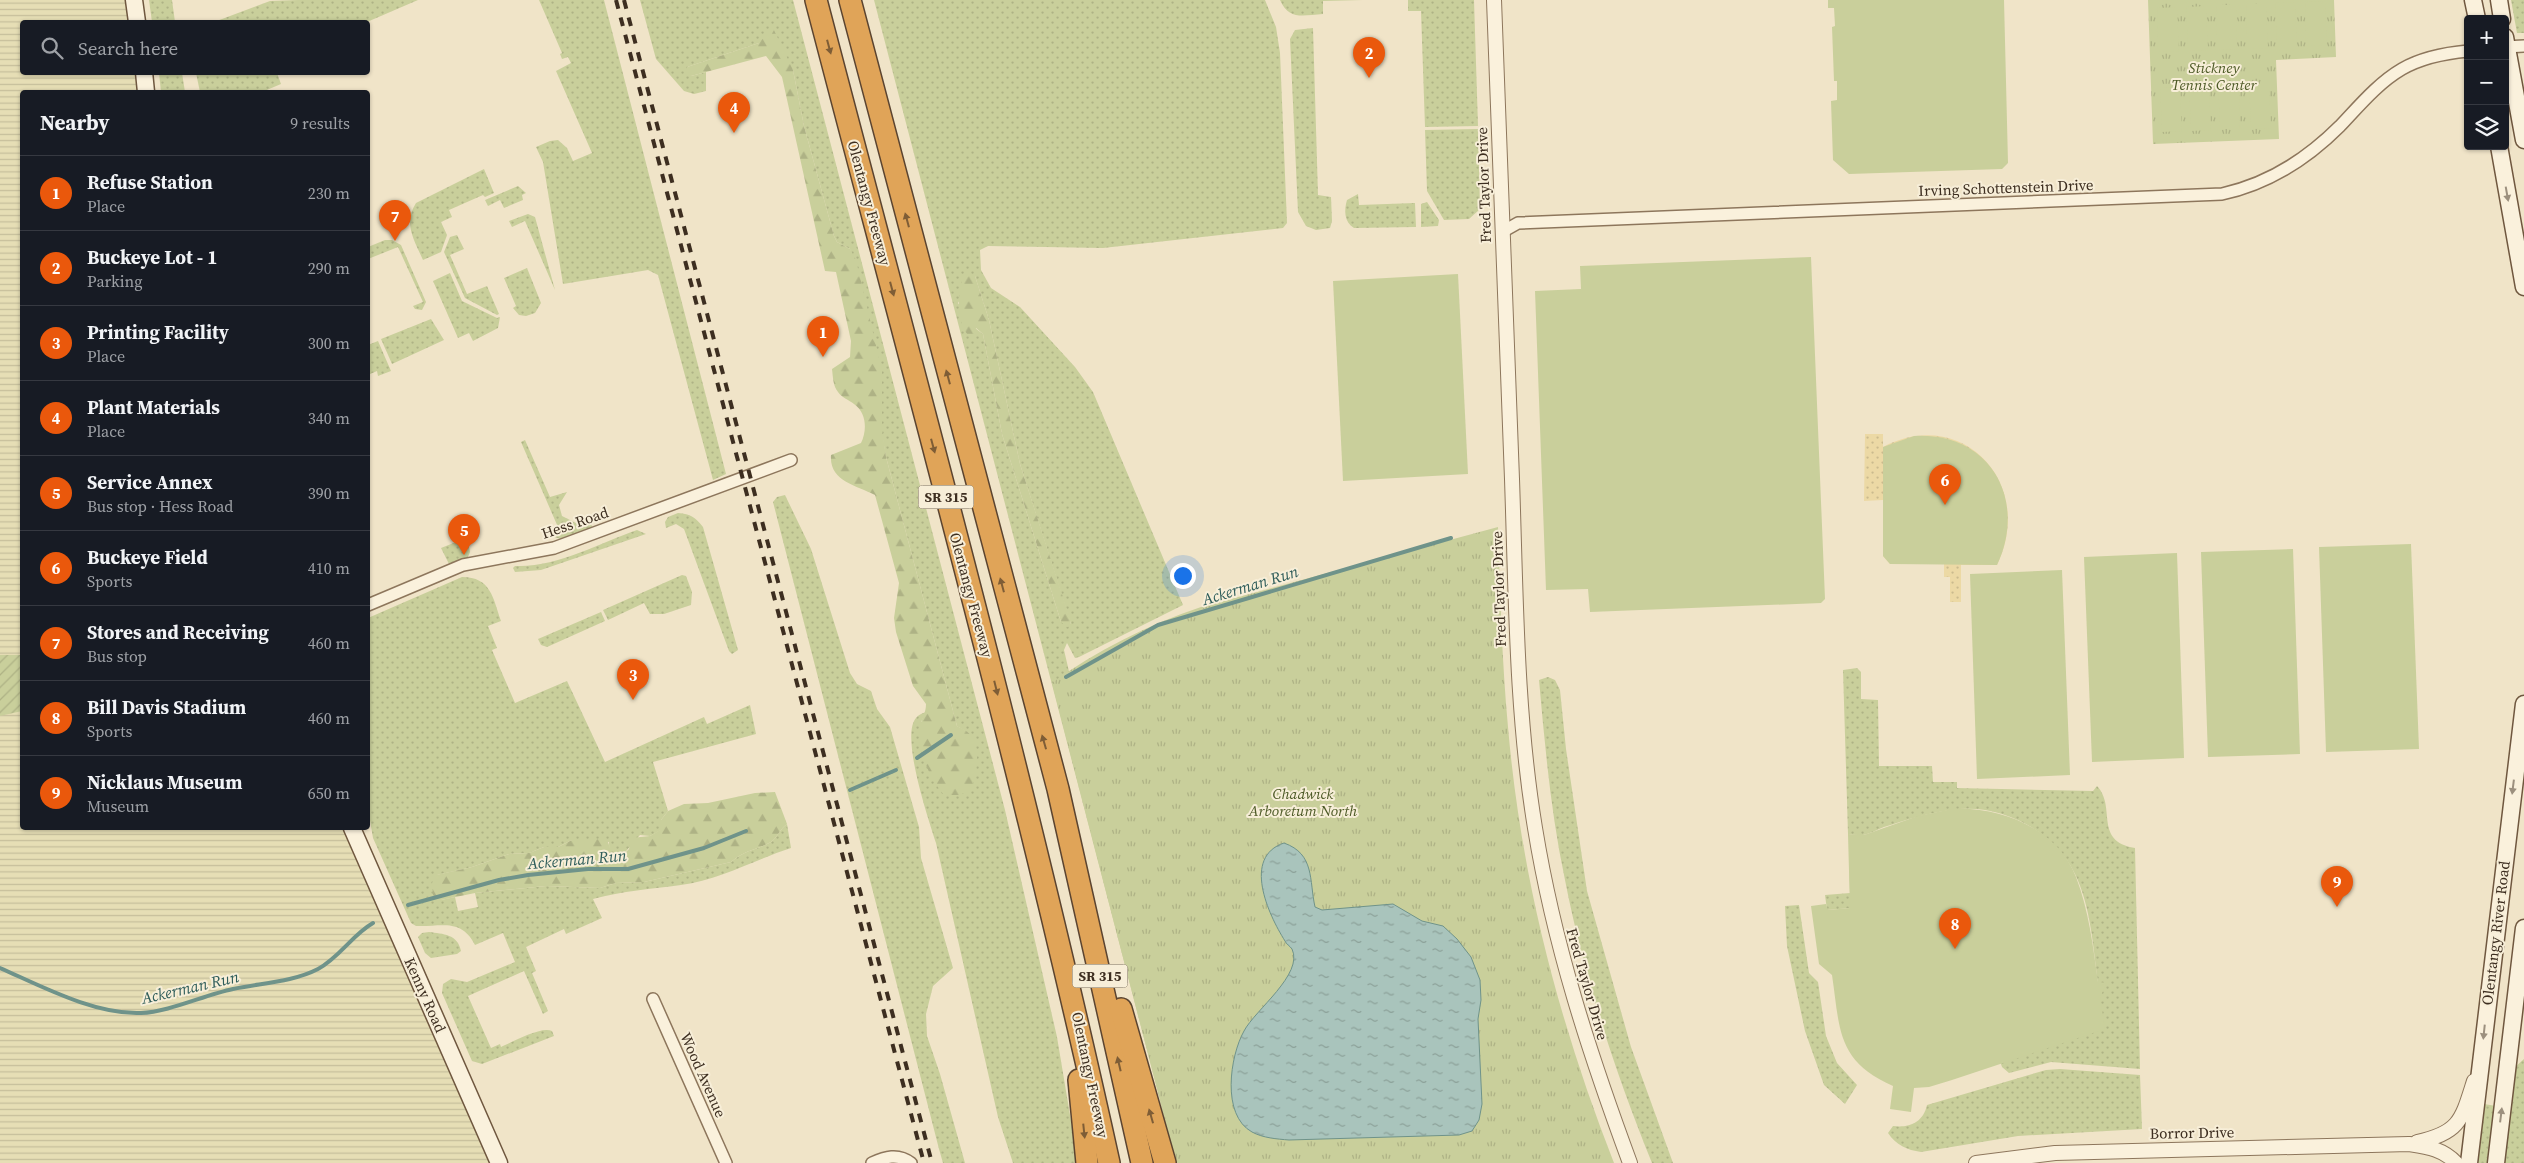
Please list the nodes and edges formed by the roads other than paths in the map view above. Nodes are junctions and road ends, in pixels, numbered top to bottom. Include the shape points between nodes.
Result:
1 (134, 0) edge
2 (816, 0) edge
3 (850, 0) edge
4 (1494, 0) edge
5 (2473, 0) edge
6 (2499, 0) edge
7 (2475, 15) edge
8 (2501, 15) edge
9 (137, 20) edge
10 (2509, 44) edge
11 (2524, 46) edge
12 (2464, 51) edge
13 (2509, 60) edge
14 (144, 75) edge
15 (146, 90) edge
16 (2524, 140) edge
17 (2500, 150) edge
18 (1502, 232) junction
19 (2524, 287) edge
20 (790, 460) dead end
21 (370, 604) edge
22 (2524, 704) edge
23 (1058, 789) junction
24 (353, 830) edge
25 (2524, 928) edge
26 (1072, 995) junction
27 (653, 1000) dead end
28 (2481, 1057) junction
29 (2409, 1144) junction
30 (499, 1163) edge
31 (726, 1163) edge
32 (872, 1163) edge
33 (910, 1163) edge
34 (1087, 1163) edge
35 (1109, 1163) edge
36 (1142, 1163) edge
37 (1165, 1163) edge
38 (1630, 1163) edge
39 (1976, 1163) edge
40 (2456, 1163) edge
41 (2470, 1163) edge
42 (2496, 1163) edge

1 - 9 main road
2 -> 26 highway, Olentangy Freeway / SR 315 via 997,693
23 -> 3 highway, Olentangy Freeway / SR 315
4 - 18 street, Fred Taylor Drive
5 - 7 main road
6 - 8 main road
10 - 11 street
12 - 18 street, Irving Schottenstein Drive via 2418,61 2402,69 2388,78 2338,128 2292,166 2259,183 2222,194 1518,223
13 - 16 main road
14 - 15 main road
17 -> 19 main road
18 - 38 street, Fred Taylor Drive via 1519,682 1534,827 1556,935 1577,1014
20 - 21 street, Hess Road via 554,548 463,566
22 -> 28 main road, Olentangy River Road
36 -> 23 highway, Olentangy Freeway / SR 315
37 -> 23 highway
24 - 30 main road, Kenny Road
42 -> 25 main road, Olentangy River Road
26 -> 34 highway
26 - 35 highway, Olentangy Freeway / SR 315
27 - 31 street, Wood Avenue
28 - 29 street via 2462,1118 2431,1139
28 - 41 main road, Olentangy River Road
29 - 39 street, Borror Drive via 2048,1153
29 - 40 street via 2432,1147 2446,1153
32 - 33 street via 890,1156 901,1157

